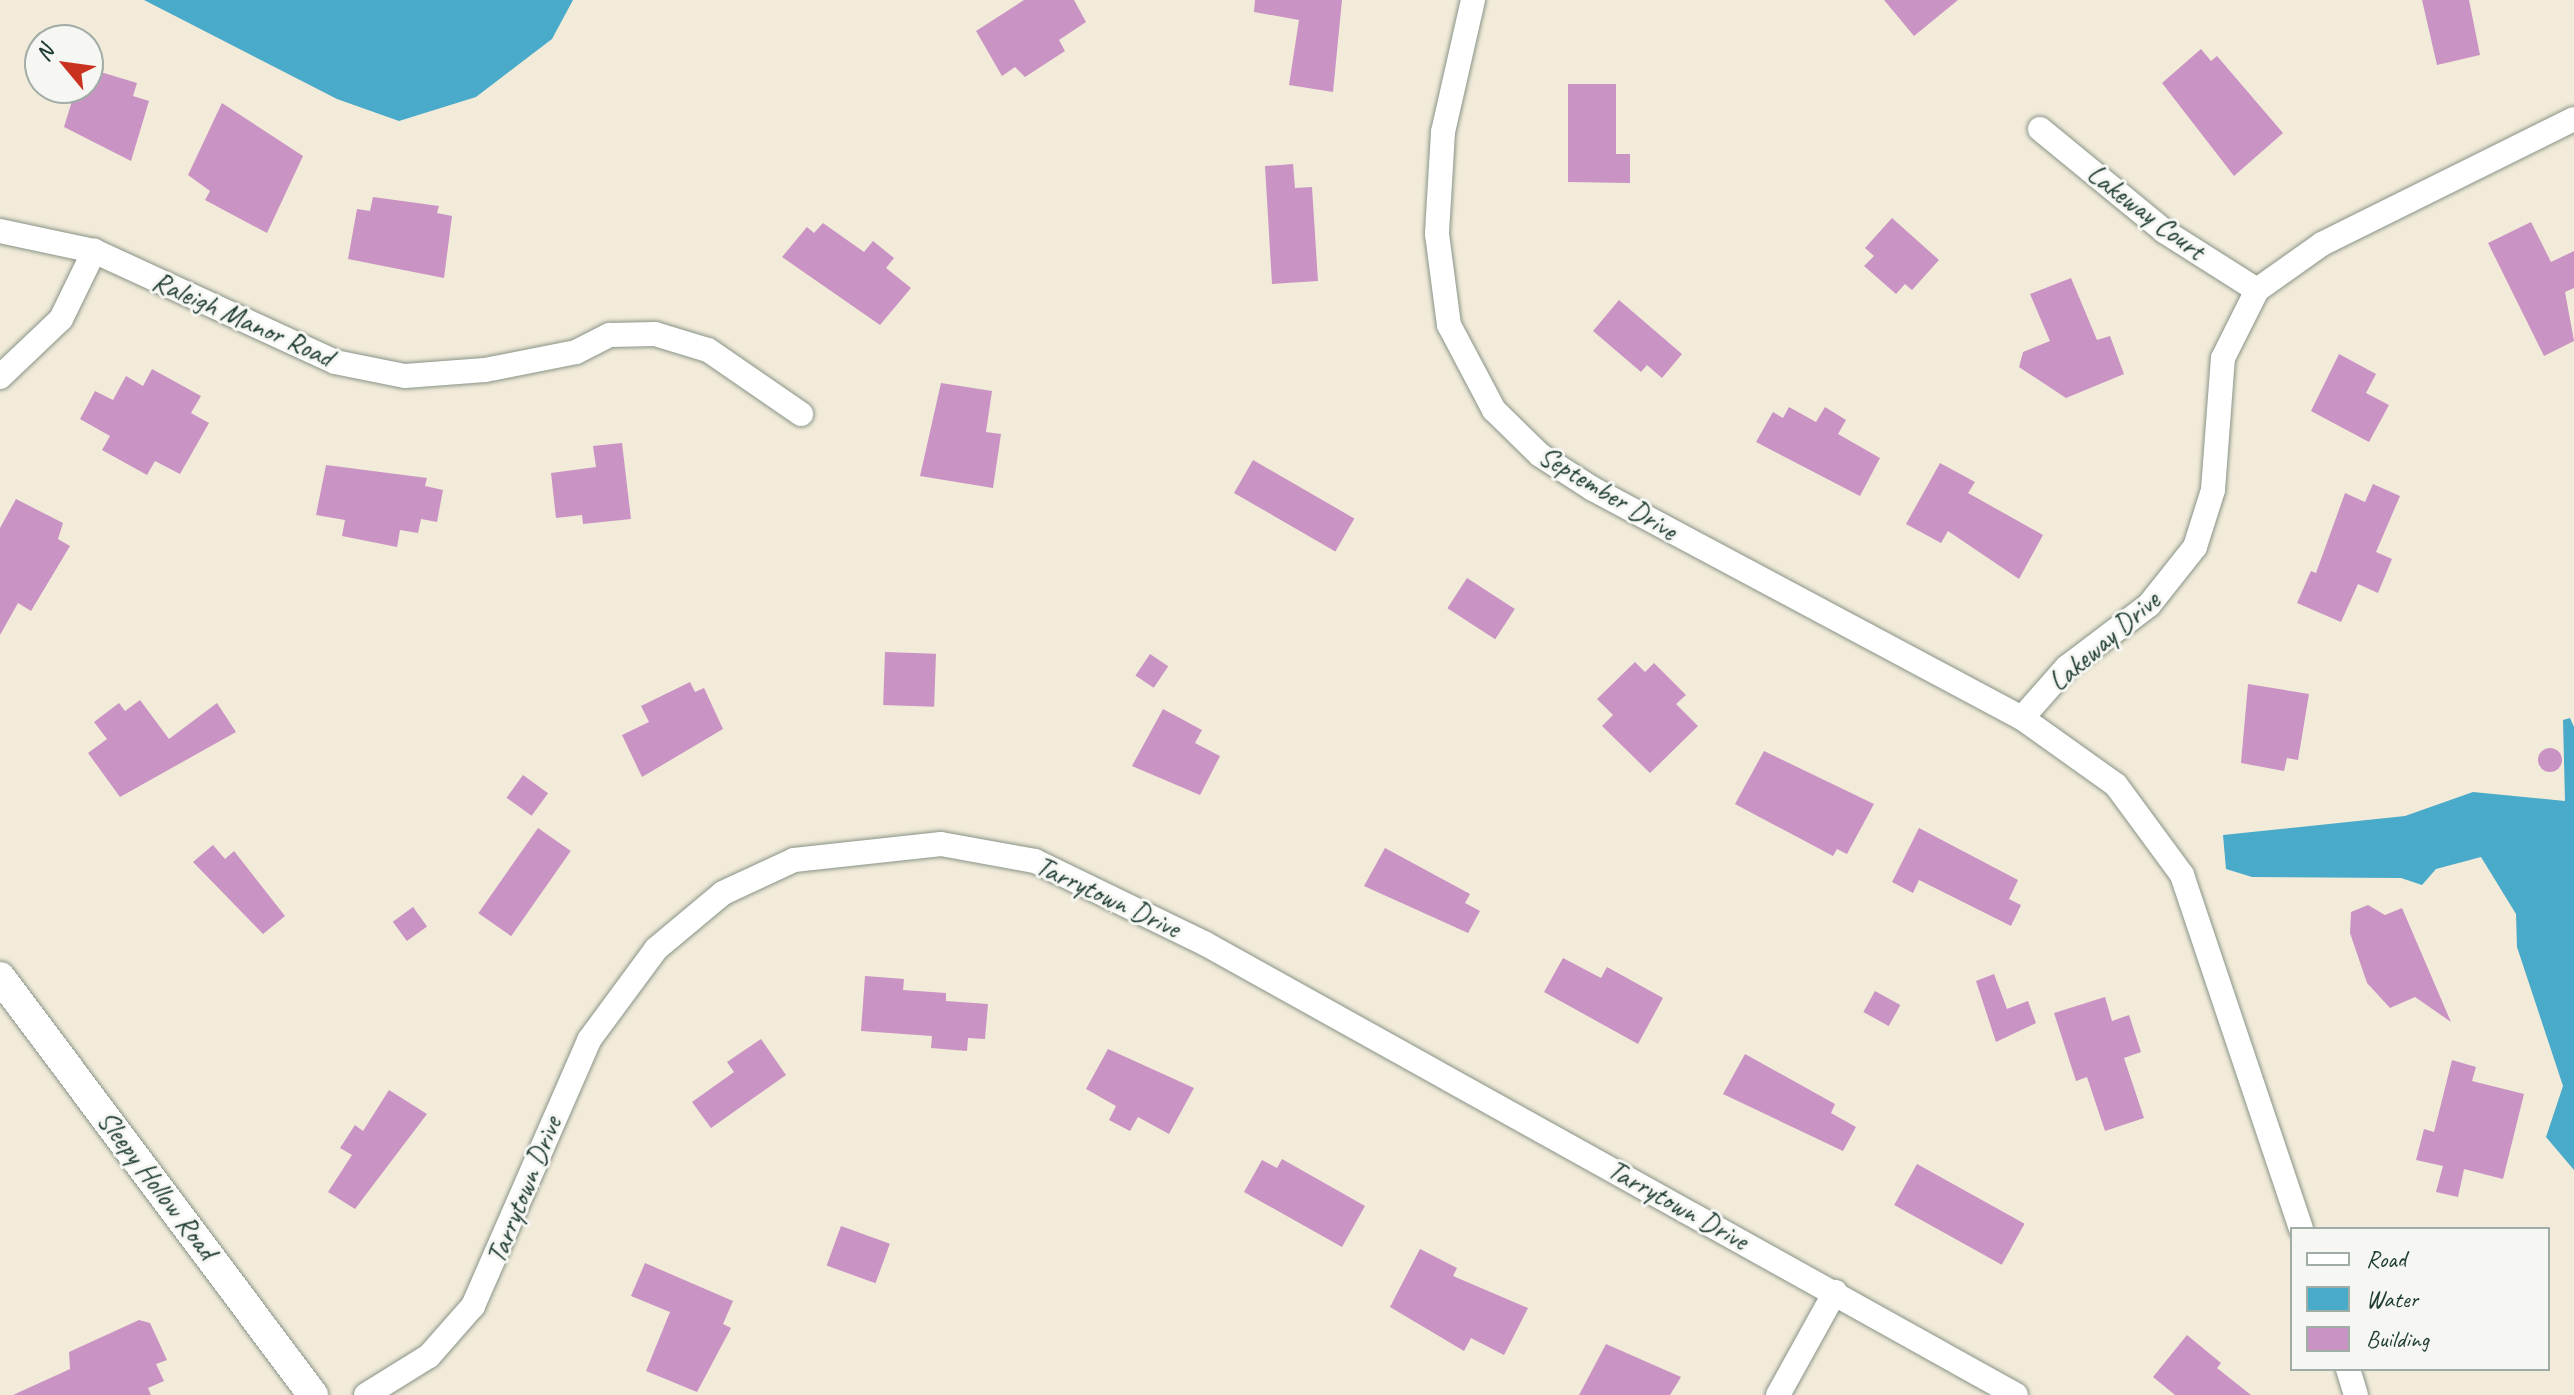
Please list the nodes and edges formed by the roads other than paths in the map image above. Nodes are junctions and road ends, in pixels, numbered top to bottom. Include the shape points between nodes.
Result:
1 (1473, 0) edge
2 (2574, 119) edge
3 (2040, 129) dead end
4 (0, 231) edge
5 (94, 251) junction
6 (2257, 290) junction
7 (0, 377) edge
8 (801, 414) dead end
9 (2022, 718) junction
10 (0, 977) edge
11 (2300, 1227) edge
12 (1835, 1292) junction
13 (2349, 1371) edge
14 (313, 1395) edge
15 (366, 1395) edge
16 (1778, 1395) edge
17 (2016, 1395) edge
18 (2356, 1395) edge

1 - 9 street, September Drive via 1443,132 1437,234 1449,325 1494,410 1540,455 1593,489
2 - 6 street, Lakeway Drive via 2322,244
3 - 6 street, Lakeway Court via 2164,231
4 - 5 street, Raleigh Manor Road
5 - 7 street via 61,319
5 - 8 street, Raleigh Manor Road via 335,362 405,376 485,370 576,352 610,335 655,334 708,350
6 - 9 street, Lakeway Drive via 2223,358 2213,490 2195,547 2149,605 2067,667
9 - 11 street, Lakeway Drive via 2116,785 2182,875
10 - 14 street, Sleepy Hollow Road
12 - 15 street, Tarrytown Drive via 1089,885 993,850 884,845 794,860 744,880 656,949 589,1040 473,1306 429,1356
12 - 16 street
12 - 17 street, Tarrytown Drive
13 - 18 street

